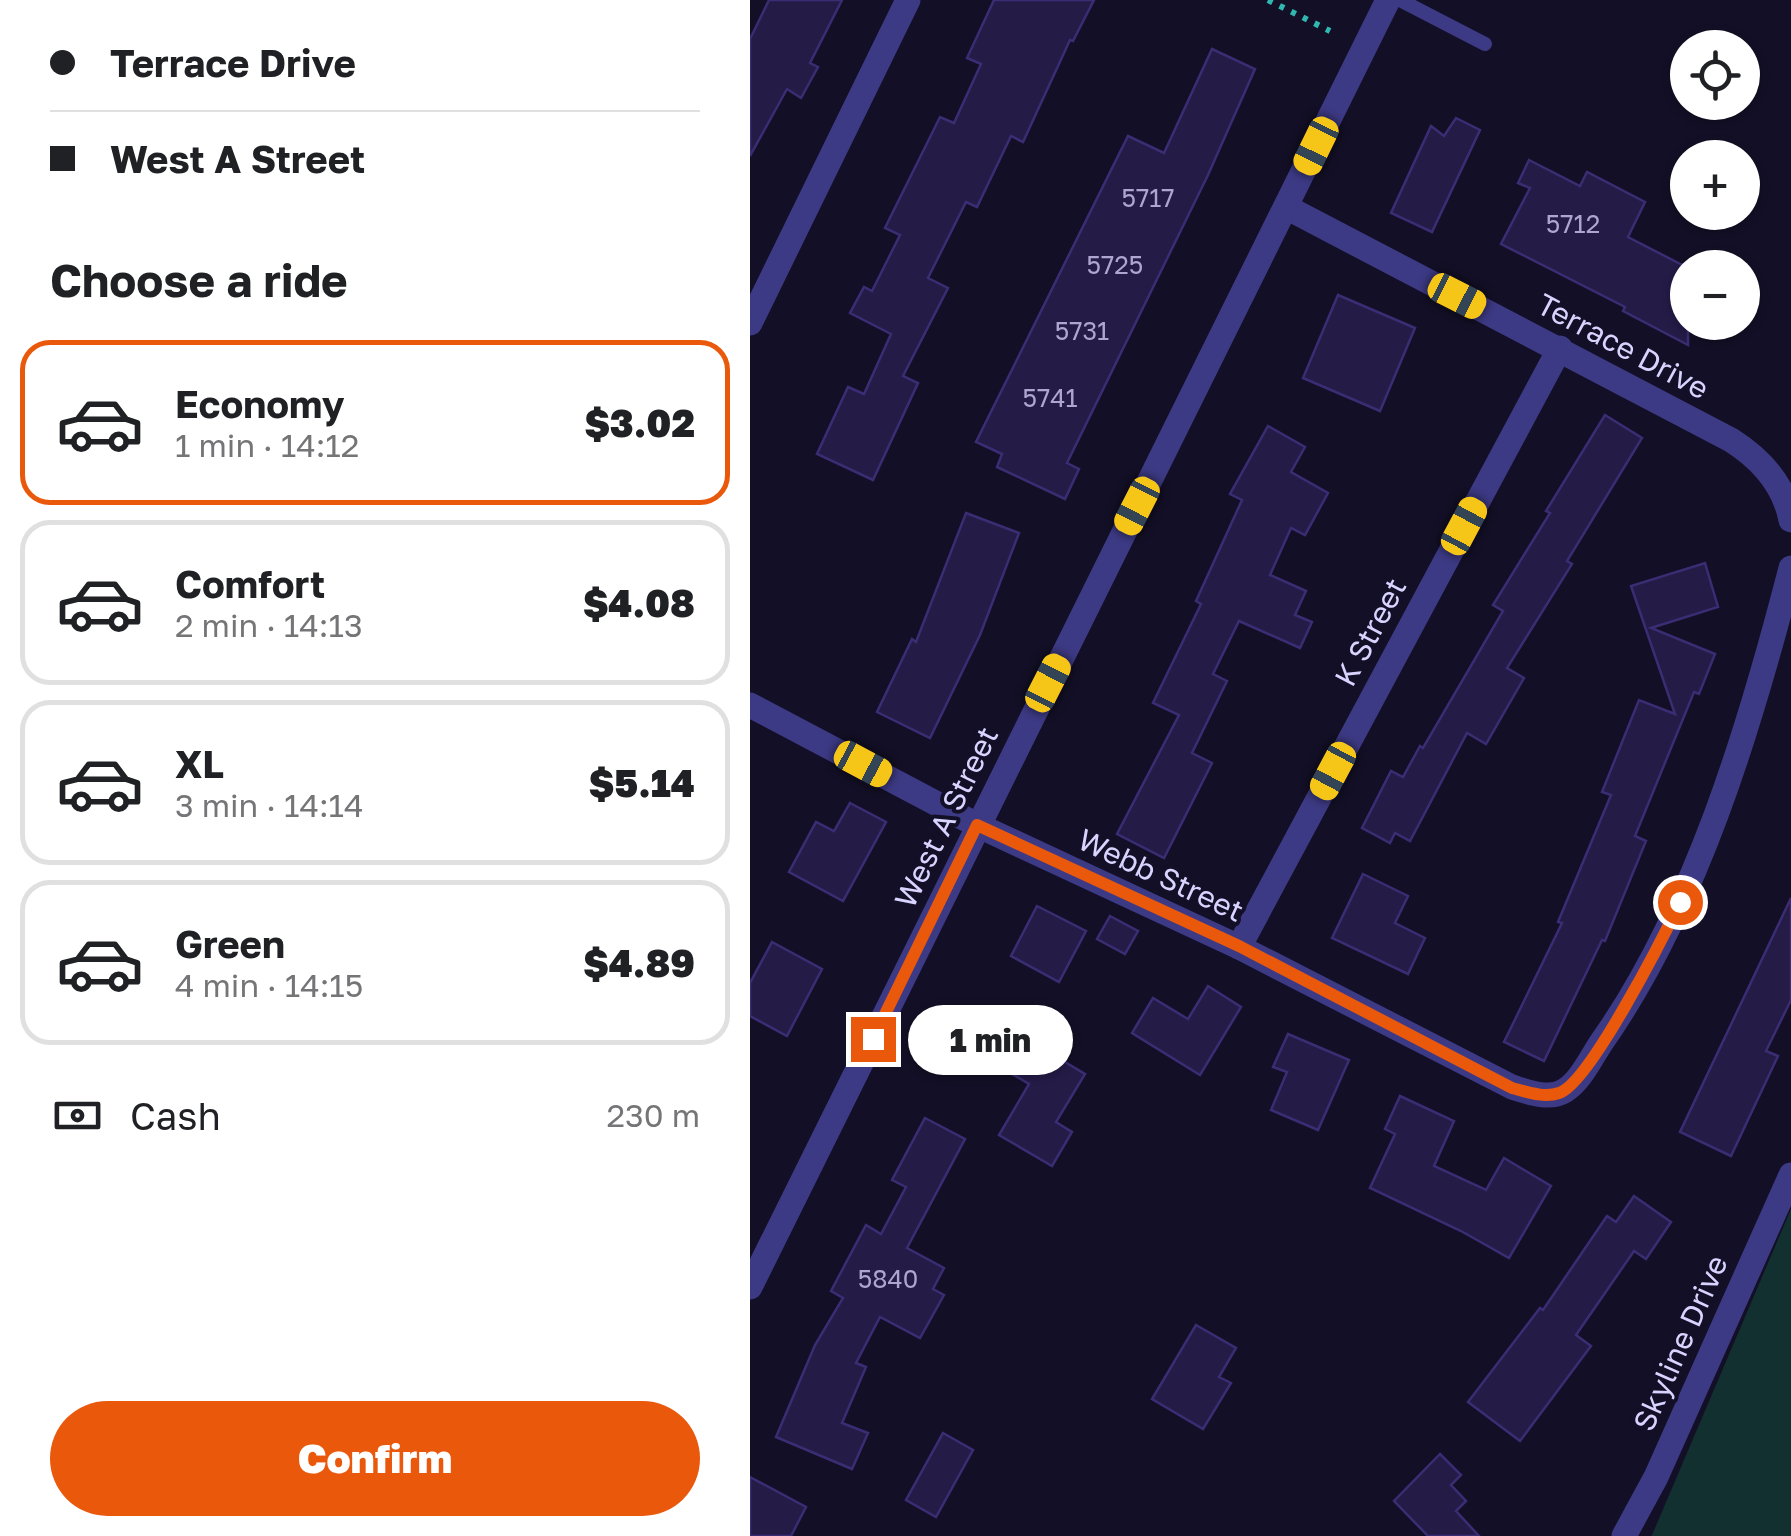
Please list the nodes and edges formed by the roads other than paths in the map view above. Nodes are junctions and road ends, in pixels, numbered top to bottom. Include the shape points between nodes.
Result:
1 (908, 0) edge
2 (1388, 0) edge
3 (1400, 0) edge
4 (1485, 44) dead end
5 (1286, 208) junction
6 (750, 323) edge
7 (1560, 348) junction
8 (1791, 520) edge
9 (1791, 568) edge
10 (750, 705) edge
11 (977, 825) junction
12 (1239, 946) junction
13 (1791, 1176) edge
14 (750, 1286) edge
15 (1624, 1536) edge

1 - 6 street
2 - 5 street, West A Street
3 - 4 lane
5 - 7 street, Terrace Drive
5 - 11 street, West A Street
7 - 8 street, Terrace Drive via 1750,452 1782,490
7 - 12 street, K Street
9 - 12 street, Webb Street via 1744,732 1680,902 1650,965 1562,1093 1512,1088
10 - 11 street, Webb Street
11 - 12 street, Webb Street
11 - 14 street, West A Street
13 - 15 street, Skyline Drive

